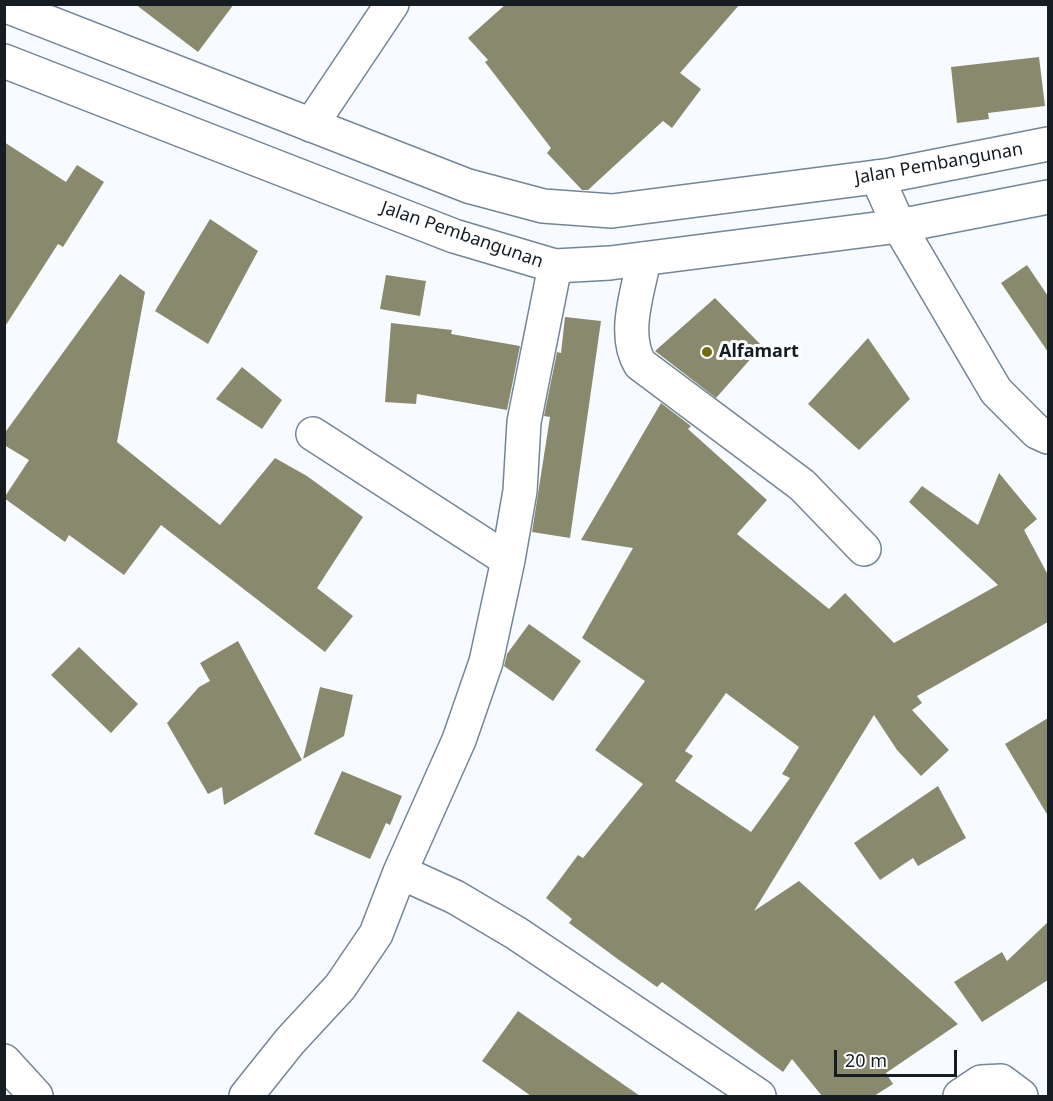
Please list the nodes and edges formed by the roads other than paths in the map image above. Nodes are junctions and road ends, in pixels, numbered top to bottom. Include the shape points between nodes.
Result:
1 (392, 4) edge
2 (4, 5) edge
3 (4, 61) edge
4 (205, 83) junction
5 (311, 125) junction
6 (186, 132) junction
7 (1048, 144) edge
8 (877, 177) junction
9 (1048, 197) edge
10 (899, 226) junction
11 (644, 259) junction
12 (555, 266) junction
13 (314, 434) dead end
14 (1048, 437) edge
15 (864, 549) dead end
16 (508, 560) junction
17 (400, 872) junction
18 (4, 1061) edge
19 (36, 1096) edge
20 (246, 1096) edge
21 (759, 1096) edge
22 (960, 1096) edge
23 (1021, 1096) edge

1 - 5 street
2 - 4 street, Jalan Pembangunan
3 - 6 street, Jalan Pembangunan
4 - 5 street, Jalan Pembangunan
4 - 6 street
5 - 8 street, Jalan Pembangunan via 468,186 543,206 612,211
6 - 12 street, Jalan Pembangunan via 454,236
7 - 8 street, Jalan Pembangunan
8 - 10 street
9 - 10 street, Jalan Pembangunan
10 - 11 street, Jalan Pembangunan
10 - 14 street via 996,391 1037,432
11 - 12 street, Jalan Pembangunan
11 - 15 street via 631,337 640,364 802,485
12 - 16 street via 524,422 520,491
13 - 16 street
16 - 17 street via 486,662 459,740
17 - 20 street via 370,943 340,987
17 - 21 street via 455,897 516,933
18 - 19 street
22 - 23 street via 981,1082 1001,1081

